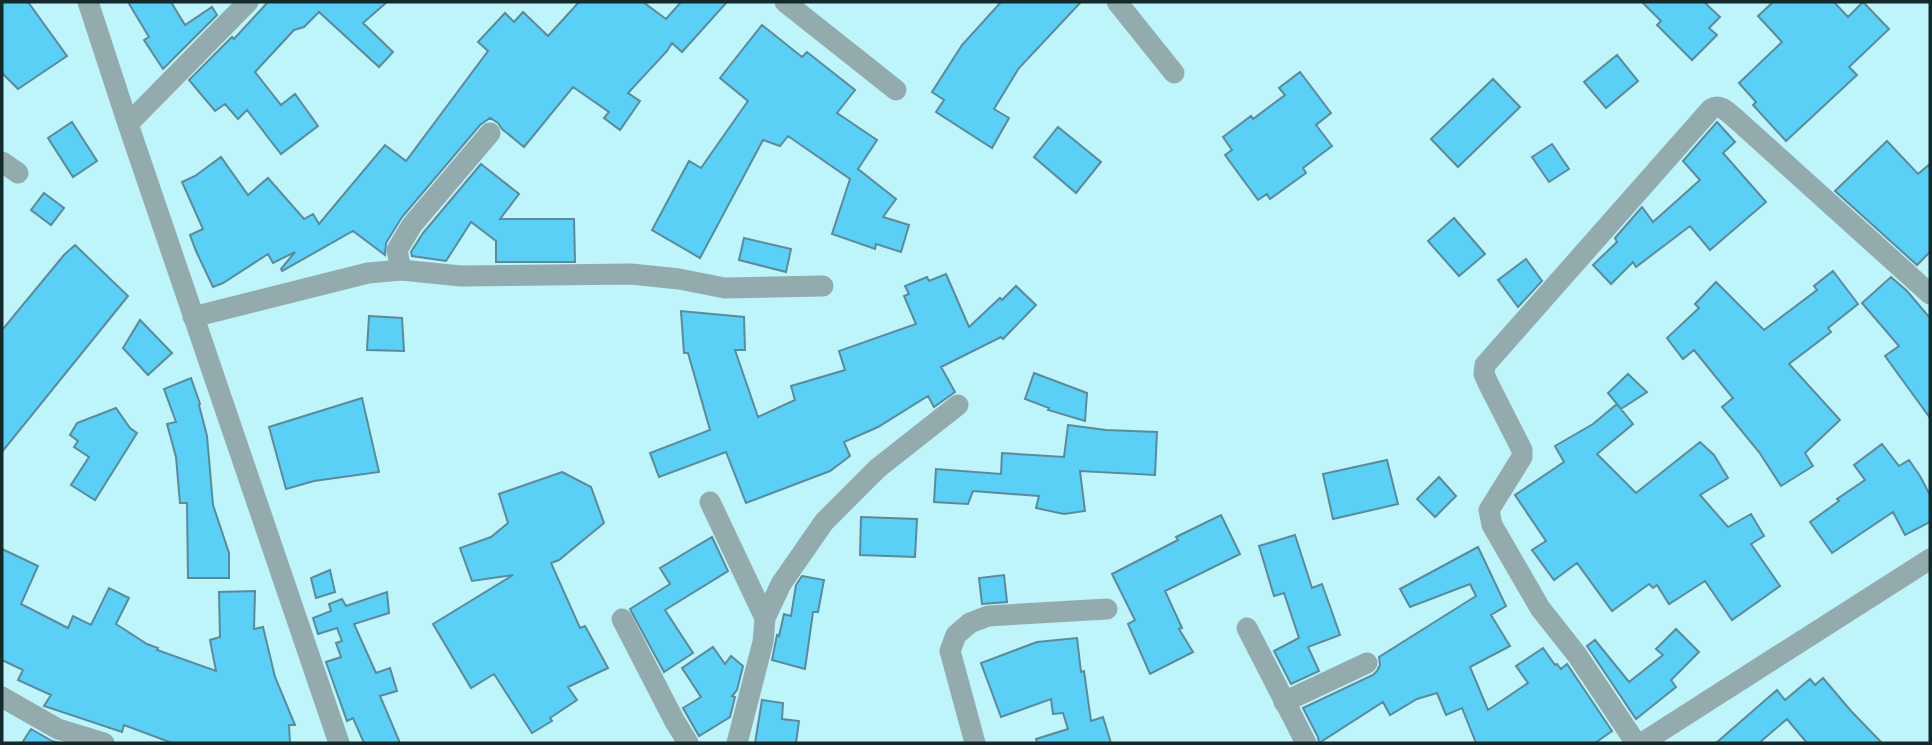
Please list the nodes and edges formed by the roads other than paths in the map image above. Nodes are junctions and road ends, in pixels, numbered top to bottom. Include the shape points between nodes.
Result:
1 (88, 2) edge
2 (248, 2) edge
3 (785, 2) edge
4 (1117, 2) edge
5 (1174, 73) dead end
6 (896, 90) dead end
7 (128, 124) junction
8 (490, 133) dead end
9 (401, 270) junction
10 (822, 286) dead end
11 (1930, 294) edge
12 (193, 317) junction
13 (958, 405) dead end
14 (710, 502) dead end
15 (1930, 559) edge
16 (1107, 609) dead end
17 (765, 618) junction
18 (622, 619) dead end
19 (1247, 628) dead end
20 (1367, 663) dead end
21 (2, 696) edge
22 (1284, 702) junction
23 (104, 743) edge
24 (339, 743) edge
25 (688, 743) edge
26 (737, 743) edge
27 (975, 743) edge
28 (1306, 743) edge
29 (1636, 743) edge
30 (1642, 743) edge

1 - 7 street
2 - 7 street
3 - 6 street
4 - 5 street
7 - 12 street
8 - 9 street via 412,225 397,250
9 - 10 street via 461,276 631,274 724,288
9 - 12 street via 368,273
11 - 29 street via 1736,119 1715,107 1485,365 1486,378 1522,450 1489,510 1492,524 1540,608
12 - 24 street
13 - 17 street via 878,468 824,522 781,583
14 - 17 street
15 - 30 street
16 - 27 street via 988,617 970,623 956,635 950,651
17 - 26 street
18 - 25 street
19 - 22 street
20 - 22 street
21 - 23 street via 58,729
22 - 28 street

